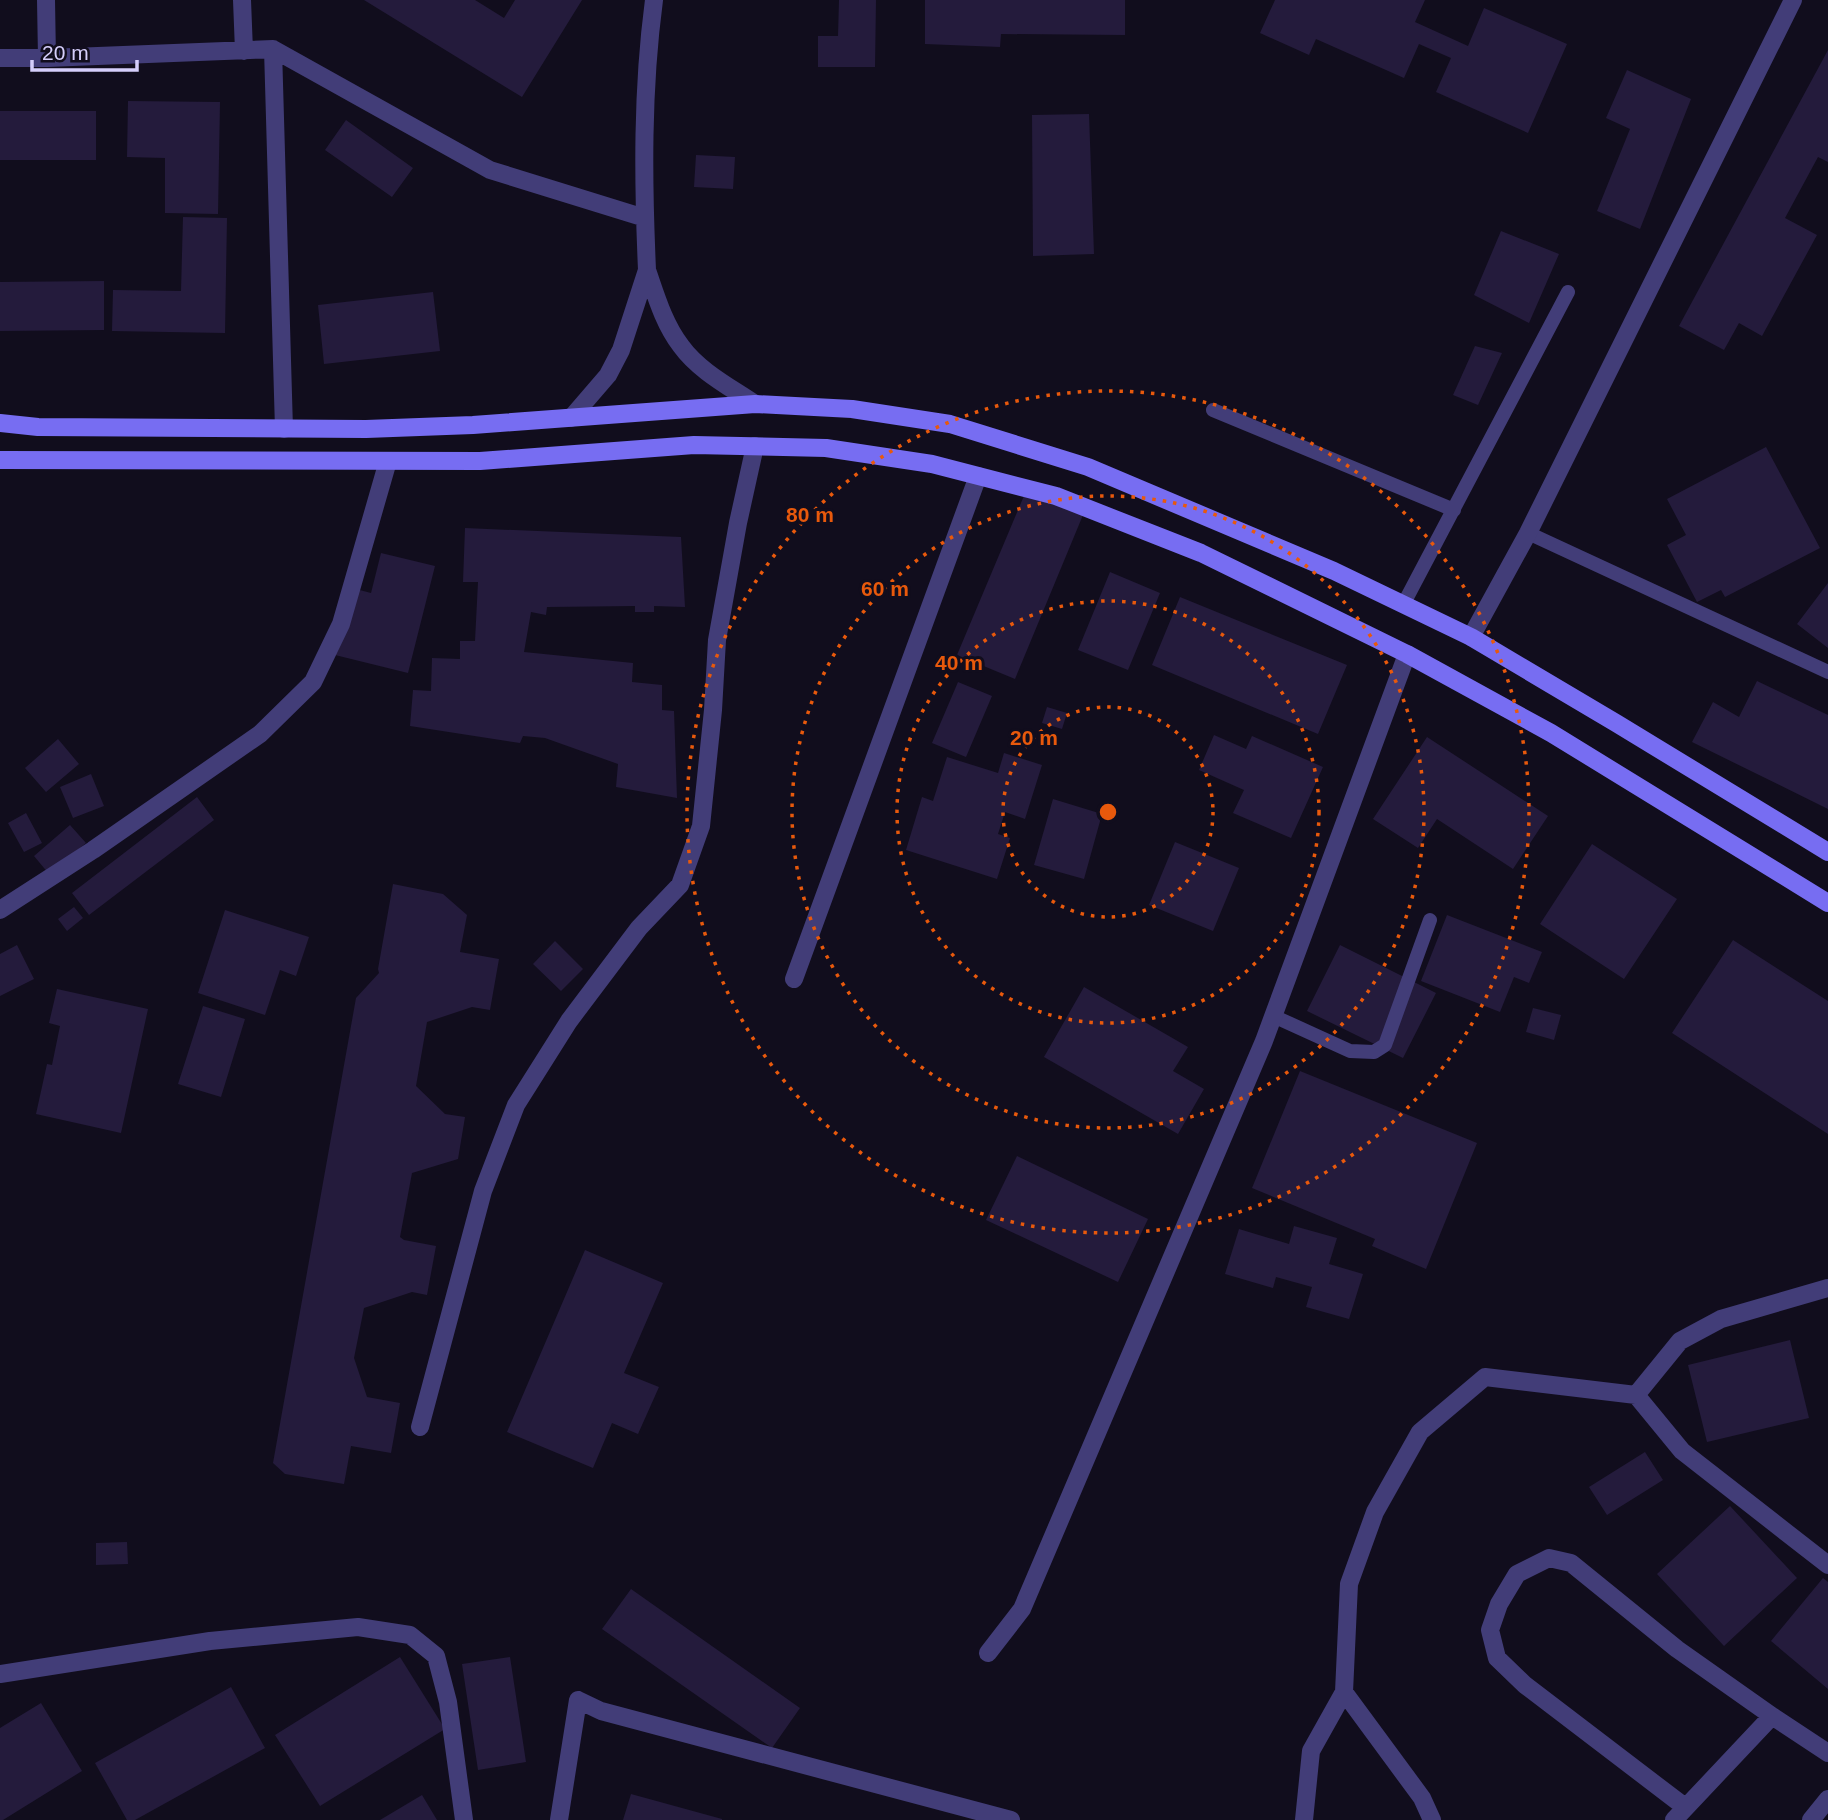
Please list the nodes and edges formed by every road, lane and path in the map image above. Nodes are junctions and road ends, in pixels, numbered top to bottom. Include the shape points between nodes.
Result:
1 (46, 0) edge
2 (242, 0) edge
3 (654, 0) edge
4 (1793, 0) edge
5 (273, 48) junction
6 (244, 51) junction
7 (0, 58) edge
8 (47, 58) junction
9 (645, 218) junction
10 (648, 270) junction
11 (1569, 292) dead end
12 (755, 404) junction
13 (1213, 410) dead end
14 (571, 418) junction
15 (0, 423) edge
16 (284, 429) junction
17 (755, 446) junction
18 (0, 460) edge
19 (388, 461) junction
20 (978, 476) junction
21 (1454, 510) junction
22 (1528, 533) junction
23 (1403, 605) junction
24 (1471, 637) junction
25 (1407, 654) junction
26 (1828, 672) edge
27 (1828, 852) edge
28 (1828, 904) edge
29 (0, 910) edge
30 (1430, 920) dead end
31 (793, 979) dead end
32 (1273, 1016) junction
33 (1828, 1288) edge
34 (1636, 1395) junction
35 (420, 1426) dead end
36 (1828, 1565) edge
37 (988, 1653) dead end
38 (0, 1674) edge
39 (1344, 1692) junction
40 (1772, 1717) junction
41 (1828, 1753) edge
42 (1828, 1799) edge
43 (1679, 1814) edge
44 (464, 1820) edge
45 (559, 1820) edge
46 (1012, 1820) edge
47 (1304, 1820) edge
48 (1432, 1820) edge
49 (1811, 1820) edge

1 - 8 street
2 - 6 street
3 - 9 street via 648,44
4 - 22 street
5 - 6 street
5 - 9 street via 490,170
5 - 16 street
6 - 8 street
7 - 8 street
9 - 10 street
10 - 12 street via 663,316 681,346 702,368
10 - 14 street via 608,375
11 - 21 lane
12 - 14 main road
12 - 23 main road via 852,410 963,428 1088,467
13 - 21 lane
14 - 16 main road
15 - 16 main road
17 - 19 main road via 694,445 480,461
17 - 20 main road via 826,448
17 - 35 street via 717,640 697,837 680,885 639,928 569,1021 516,1105 483,1191
18 - 19 main road
19 - 29 street via 341,624 313,682 260,734
20 - 25 main road via 1056,496 1201,553
20 - 31 street
21 - 23 lane
22 - 24 street
22 - 26 lane
23 - 24 main road
24 - 27 main road
25 - 28 main road via 1551,733
25 - 32 street
30 - 32 lane via 1385,1045 1374,1052 1350,1051
32 - 37 street via 1023,1609
33 - 34 street via 1721,1319 1680,1341
34 - 36 street via 1682,1451
34 - 39 street via 1485,1377 1420,1433 1375,1512 1349,1584
38 - 44 street via 210,1641 358,1627 410,1635 436,1656 448,1702
39 - 47 street via 1311,1751
39 - 48 street via 1422,1798
40 - 41 street
40 - 43 street
40 - 43 street via 1677,1649 1571,1563 1549,1558 1517,1574 1490,1630 1497,1658
42 - 49 street
45 - 46 street via 578,1700 601,1711

